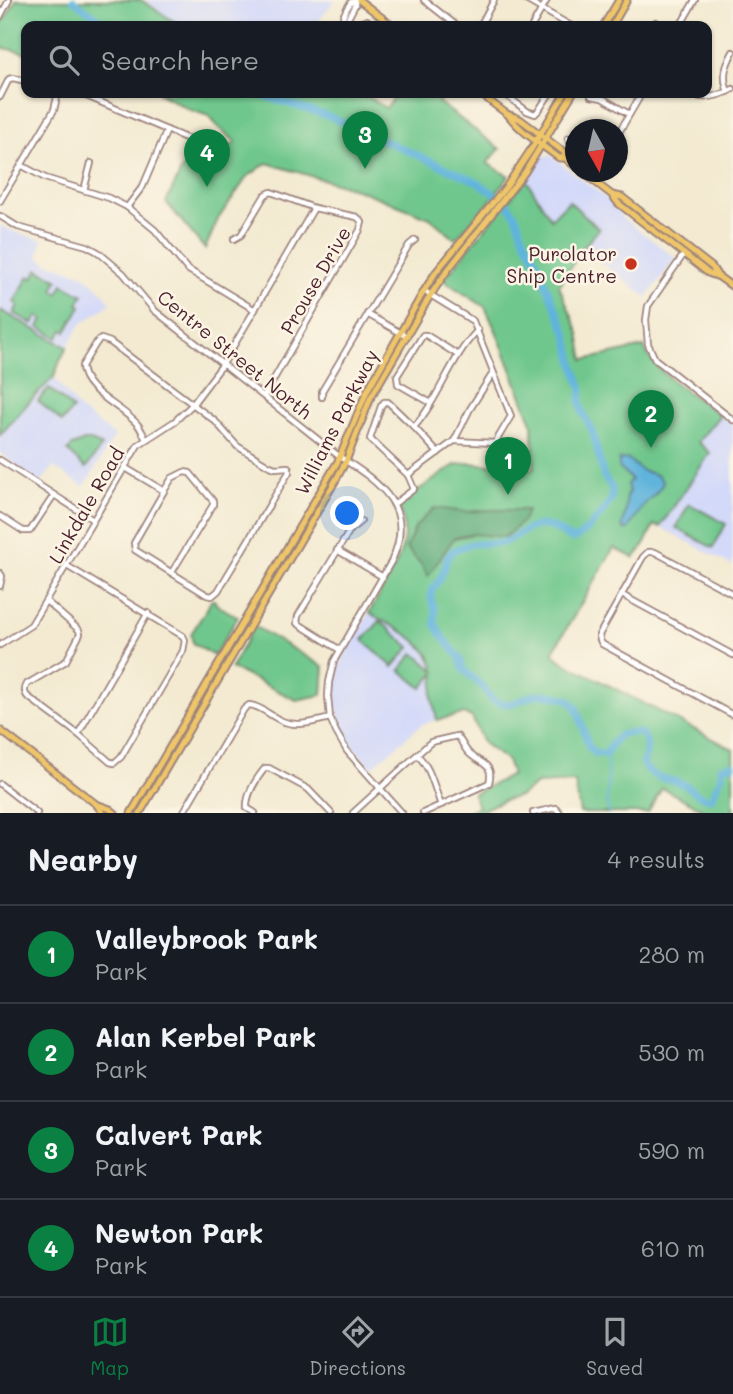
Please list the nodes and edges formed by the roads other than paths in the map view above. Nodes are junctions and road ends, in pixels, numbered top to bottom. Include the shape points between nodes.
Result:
1 (9, 0) edge
2 (356, 0) edge
3 (424, 0) edge
4 (494, 0) edge
5 (526, 0) edge
6 (547, 0) edge
7 (619, 0) edge
8 (627, 0) edge
9 (695, 0) edge
10 (541, 10) junction
11 (0, 17) edge
12 (342, 21) edge
13 (386, 21) edge
14 (451, 21) edge
15 (483, 21) edge
16 (535, 21) edge
17 (562, 21) edge
18 (606, 21) edge
19 (615, 21) edge
20 (683, 21) edge
21 (733, 52) edge
22 (21, 80) edge
23 (731, 90) edge
24 (0, 97) edge
25 (712, 97) edge
26 (57, 98) edge
27 (91, 98) edge
28 (486, 98) edge
29 (510, 98) edge
30 (547, 98) edge
31 (562, 98) edge
32 (570, 98) edge
33 (602, 98) edge
34 (639, 98) edge
35 (629, 114) junction
36 (626, 119) edge
37 (167, 130) junction
38 (538, 137) junction
39 (546, 139) junction
40 (542, 145) junction
41 (198, 147) dead end
42 (565, 158) joint
43 (92, 163) dead end
44 (21, 164) junction
45 (595, 182) edge
46 (84, 190) junction
47 (507, 190) junction
48 (612, 195) junction
49 (0, 201) edge
50 (495, 206) junction
51 (127, 207) junction
52 (314, 208) junction
53 (0, 216) edge
54 (234, 239) dead end
55 (415, 240) dead end
56 (684, 254) junction
57 (719, 277) junction
58 (733, 287) edge
59 (424, 291) junction
60 (430, 296) junction
61 (255, 310) junction
62 (367, 314) junction
63 (478, 330) junction
64 (403, 335) junction
65 (458, 355) junction
66 (223, 364) junction
67 (494, 372) junction
68 (264, 396) junction
69 (322, 397) dead end
70 (431, 403) junction
71 (192, 405) junction
72 (733, 420) edge
73 (414, 427) junction
74 (146, 439) junction
75 (454, 441) junction
76 (438, 453) junction
77 (343, 459) junction
78 (0, 460) edge
79 (124, 467) junction
80 (408, 475) junction
81 (164, 491) junction
82 (54, 495) junction
83 (394, 504) junction
84 (0, 516) edge
85 (93, 520) junction
86 (361, 521) dead end
87 (337, 550) junction
88 (67, 566) junction
89 (172, 572) junction
90 (0, 573) edge
91 (383, 577) junction
92 (0, 586) edge
93 (733, 594) edge
94 (622, 595) junction
95 (46, 601) junction
96 (148, 613) junction
97 (0, 646) edge
98 (340, 650) junction
99 (733, 655) edge
100 (733, 715) edge
101 (330, 718) junction
102 (0, 730) edge
103 (78, 734) junction
104 (417, 755) junction
105 (0, 784) edge
106 (380, 788) junction
107 (96, 804) junction
108 (441, 805) junction
109 (34, 812) edge
110 (103, 813) edge
111 (115, 813) edge
112 (131, 813) edge
113 (140, 813) edge
114 (183, 813) edge
115 (255, 813) edge
116 (331, 813) edge
117 (353, 813) edge
118 (402, 813) edge
119 (423, 813) edge
120 (533, 813) edge
121 (560, 813) edge

1 - 11 street
2 - 12 street
2 - 13 main road
3 - 14 street
4 - 15 street
5 - 10 street
6 - 10 street
7 - 18 main road
8 - 19 main road
9 - 20 street
10 - 16 street
10 - 17 street
21 - 23 street via 723,75
22 - 24 street via 9,79
23 - 25 street
26 - 44 street
27 - 37 street
28 - 38 main road via 516,125
29 - 30 street via 535,114
31 - 38 main road, Williams Parkway
32 - 39 main road, Williams Parkway
33 - 35 street
34 - 35 street
35 - 36 street
37 - 41 street
37 - 51 street via 143,186
38 - 39 main road
38 - 40 main road
38 - 47 main road, Williams Parkway
39 - 40 main road, Williams Parkway
39 - 42 main road via 564,152
40 - 42 main road
40 - 47 main road, Williams Parkway
43 - 46 street
44 - 46 street via 45,178
44 - 49 street
45 - 48 main road
46 - 51 street
47 - 50 main road, Williams Parkway
48 - 56 main road
48 - 57 main road via 622,197
50 - 59 main road, Williams Parkway
50 - 60 main road, Williams Parkway
51 - 61 street via 155,230 187,269
52 - 54 street via 271,191
52 - 61 street, Linkdale Road
52 - 68 street, Prouse Drive via 357,217 362,227
53 - 66 street, Centre Street North via 18,227 99,252 123,272 154,310
55 - 62 street
56 - 57 main road
56 - 72 street via 648,306 651,352 661,365
57 - 58 main road
59 - 60 street
59 - 64 main road, Williams Parkway
60 - 63 street via 473,321
60 - 64 main road, Williams Parkway
61 - 66 street, Linkdale Road
62 - 64 street
62 - 69 street
63 - 65 street
63 - 67 street
64 - 77 main road, Williams Parkway via 367,391
65 - 70 street
65 - 70 street via 423,335 397,376 398,383
66 - 68 street, Centre Street North
66 - 71 street, Linkdale Road
67 - 75 street
67 - 75 street via 511,416 495,443
68 - 77 street, Centre Street North
70 - 73 street
71 - 74 street, Linkdale Road
71 - 74 street via 110,342 97,342 82,366 83,376 136,422
71 - 89 street via 215,421 237,446 275,468 288,467 289,472 216,594 207,595
73 - 76 street
73 - 80 street via 384,402 370,439
74 - 79 street, Linkdale Road
75 - 76 street
76 - 80 street
77 - 83 street, Centre Street North via 379,485
77 - 112 main road, Williams Parkway
77 - 113 main road, Williams Parkway
78 - 82 street
79 - 81 street
79 - 85 street, Linkdale Road
80 - 83 street via 414,489
81 - 89 street via 134,547
81 - 89 street via 172,478 186,471 213,501
82 - 84 street via 30,531
82 - 85 street
83 - 91 street via 400,541
85 - 88 street, Linkdale Road
86 - 87 street
87 - 91 street
87 - 98 street via 296,623
88 - 95 street, Linkdale Road
88 - 96 street
90 - 92 street
91 - 98 street
93 - 94 street via 648,552
94 - 99 street
94 - 100 street via 599,635 602,645
95 - 97 street, Linkdale Road via 31,625
95 - 103 street via 80,634 66,661 27,684 25,692
96 - 103 street
96 - 103 street via 183,636 183,651 118,761 110,762
98 - 101 street via 328,682
101 - 106 street via 347,751
101 - 114 street via 287,723 249,705
102 - 107 main road
104 - 106 street
104 - 108 street via 430,772
104 - 108 street via 431,742 457,736 468,753 490,771 488,785
105 - 109 street
106 - 117 street
106 - 118 street
107 - 110 main road
107 - 111 main road
108 - 119 street
115 - 116 street via 247,808 247,799 260,774 269,768 308,789
120 - 121 street via 556,808

